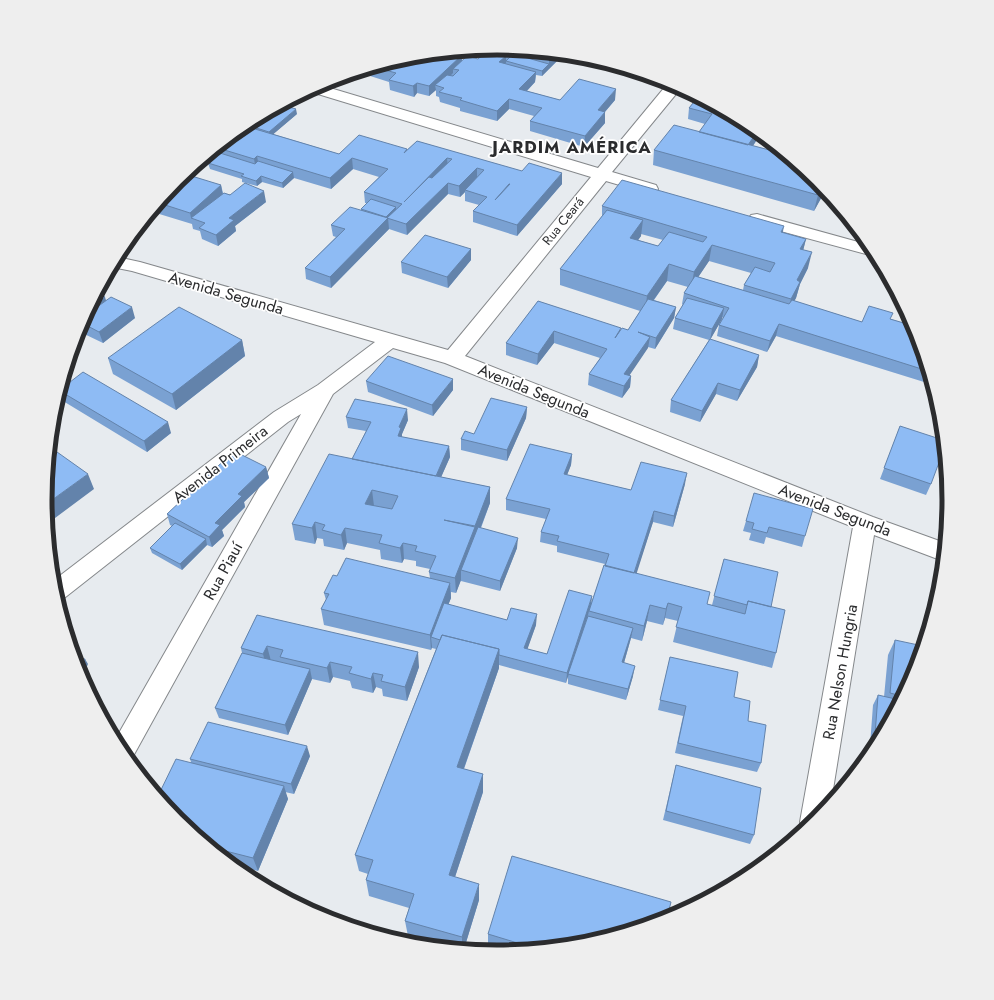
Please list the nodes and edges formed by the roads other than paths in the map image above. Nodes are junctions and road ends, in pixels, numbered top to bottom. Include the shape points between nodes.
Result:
1 (323, 91) edge
2 (670, 91) edge
3 (601, 175) junction
4 (662, 192) edge
5 (746, 216) edge
6 (864, 249) edge
7 (125, 256) edge
8 (121, 263) edge
9 (134, 266) junction
10 (389, 341) junction
11 (452, 358) junction
12 (325, 390) junction
13 (865, 523) junction
14 (939, 550) edge
15 (61, 587) edge
16 (126, 745) edge
17 (816, 811) edge

1 - 3 street
2 - 3 street, Rua Ceará
3 - 4 street
3 - 11 street, Rua Ceará
5 - 6 street
7 - 9 street
8 - 9 street, Avenida Segunda
9 - 10 street, Avenida Segunda
10 - 11 street, Avenida Segunda
10 - 12 street, Avenida Primeira
11 - 13 street, Avenida Segunda
12 - 15 street, Avenida Primeira via 282,417
12 - 16 street, Rua Piauí
13 - 14 street, Avenida Segunda
13 - 17 street, Rua Nelson Hungria

